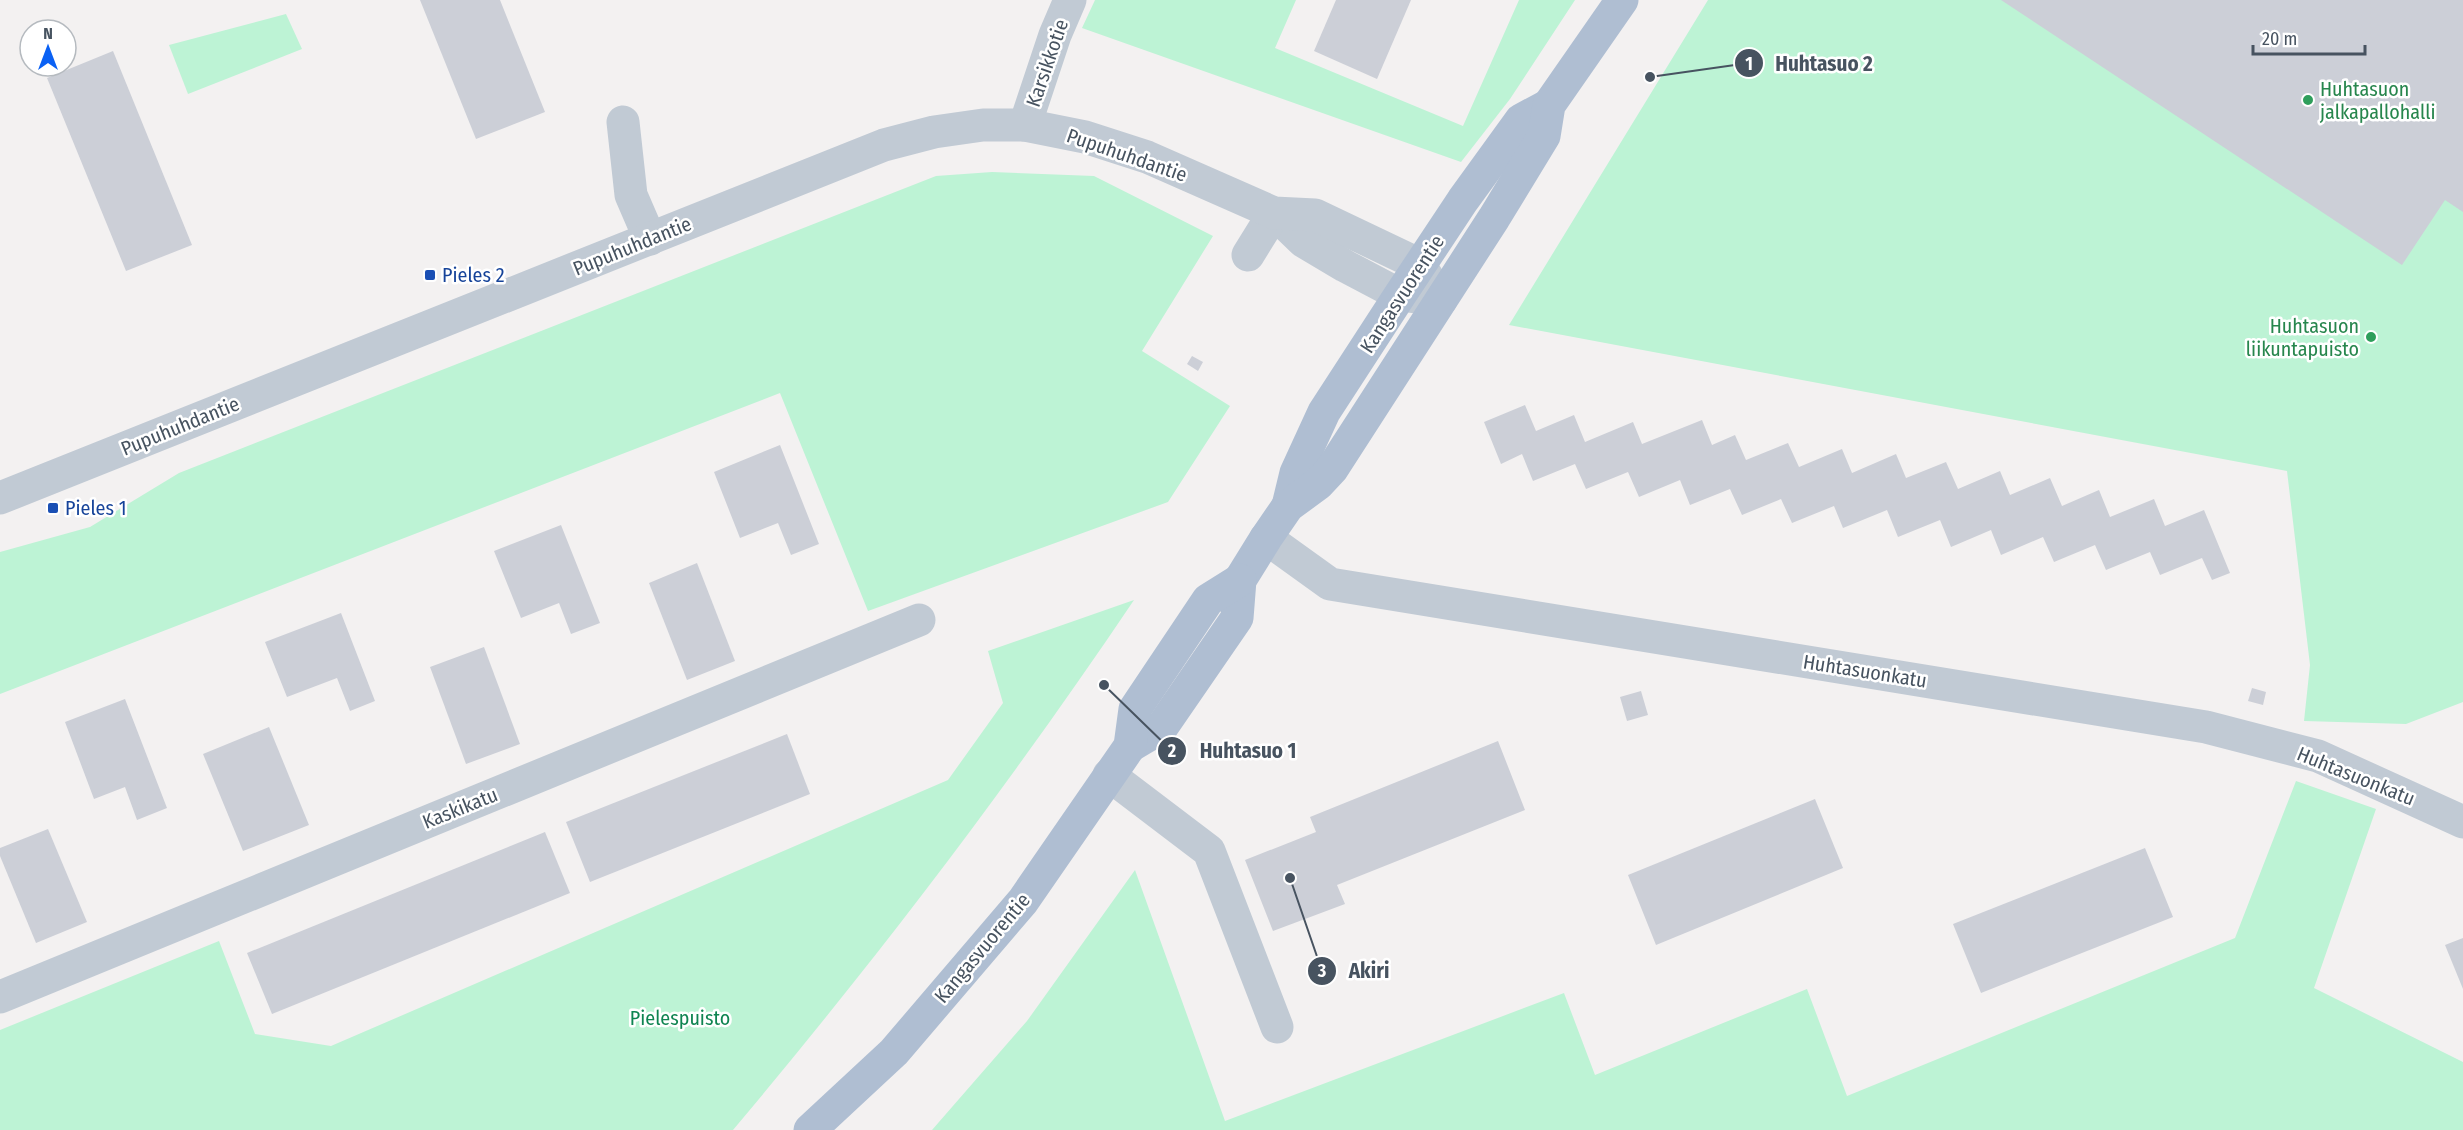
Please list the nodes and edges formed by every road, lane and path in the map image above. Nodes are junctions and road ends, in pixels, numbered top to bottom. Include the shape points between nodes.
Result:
1 (1070, 0) edge
2 (1622, 0) edge
3 (1549, 105) junction
4 (623, 122) dead end
5 (1025, 125) junction
6 (1274, 213) junction
7 (650, 239) junction
8 (1248, 255) dead end
9 (1420, 265) junction
10 (1400, 295) junction
11 (1441, 300) junction
12 (0, 498) edge
13 (1288, 506) junction
14 (1266, 538) junction
15 (919, 620) dead end
16 (1109, 775) junction
17 (2463, 822) edge
18 (0, 997) edge
19 (1277, 1027) dead end
20 (810, 1130) edge

1 - 5 street, Karsikkotie
2 - 3 main road, Kangasvuorentie
3 - 9 main road, Kangasvuorentie via 1521,120
3 - 11 main road, Kangasvuorentie via 1544,136
4 - 7 street via 632,195
5 - 6 street, Pupuhuhdantie via 1085,137 1147,157
5 - 7 street, Pupuhuhdantie via 983,125 884,145
6 - 8 street
6 - 9 street, Pupuhuhdantie via 1315,215
6 - 10 street, Pupuhuhdantie via 1303,242
7 - 12 street, Pupuhuhdantie
9 - 10 main road, Kangasvuorentie
9 - 11 street
10 - 11 street, Pupuhuhdantie
10 - 13 main road, Kangasvuorentie via 1324,412 1296,473
11 - 13 main road, Kangasvuorentie via 1332,469
13 - 14 main road, Kangasvuorentie
14 - 16 main road, Kangasvuorentie via 1240,580 1237,618 1162,728 1130,746
14 - 17 street, Huhtasuonkatu via 1330,584 2206,727 2318,756
15 - 18 street, Kaskikatu
16 - 19 street via 1209,851
16 - 20 main road, Kangasvuorentie via 1023,901 894,1052

